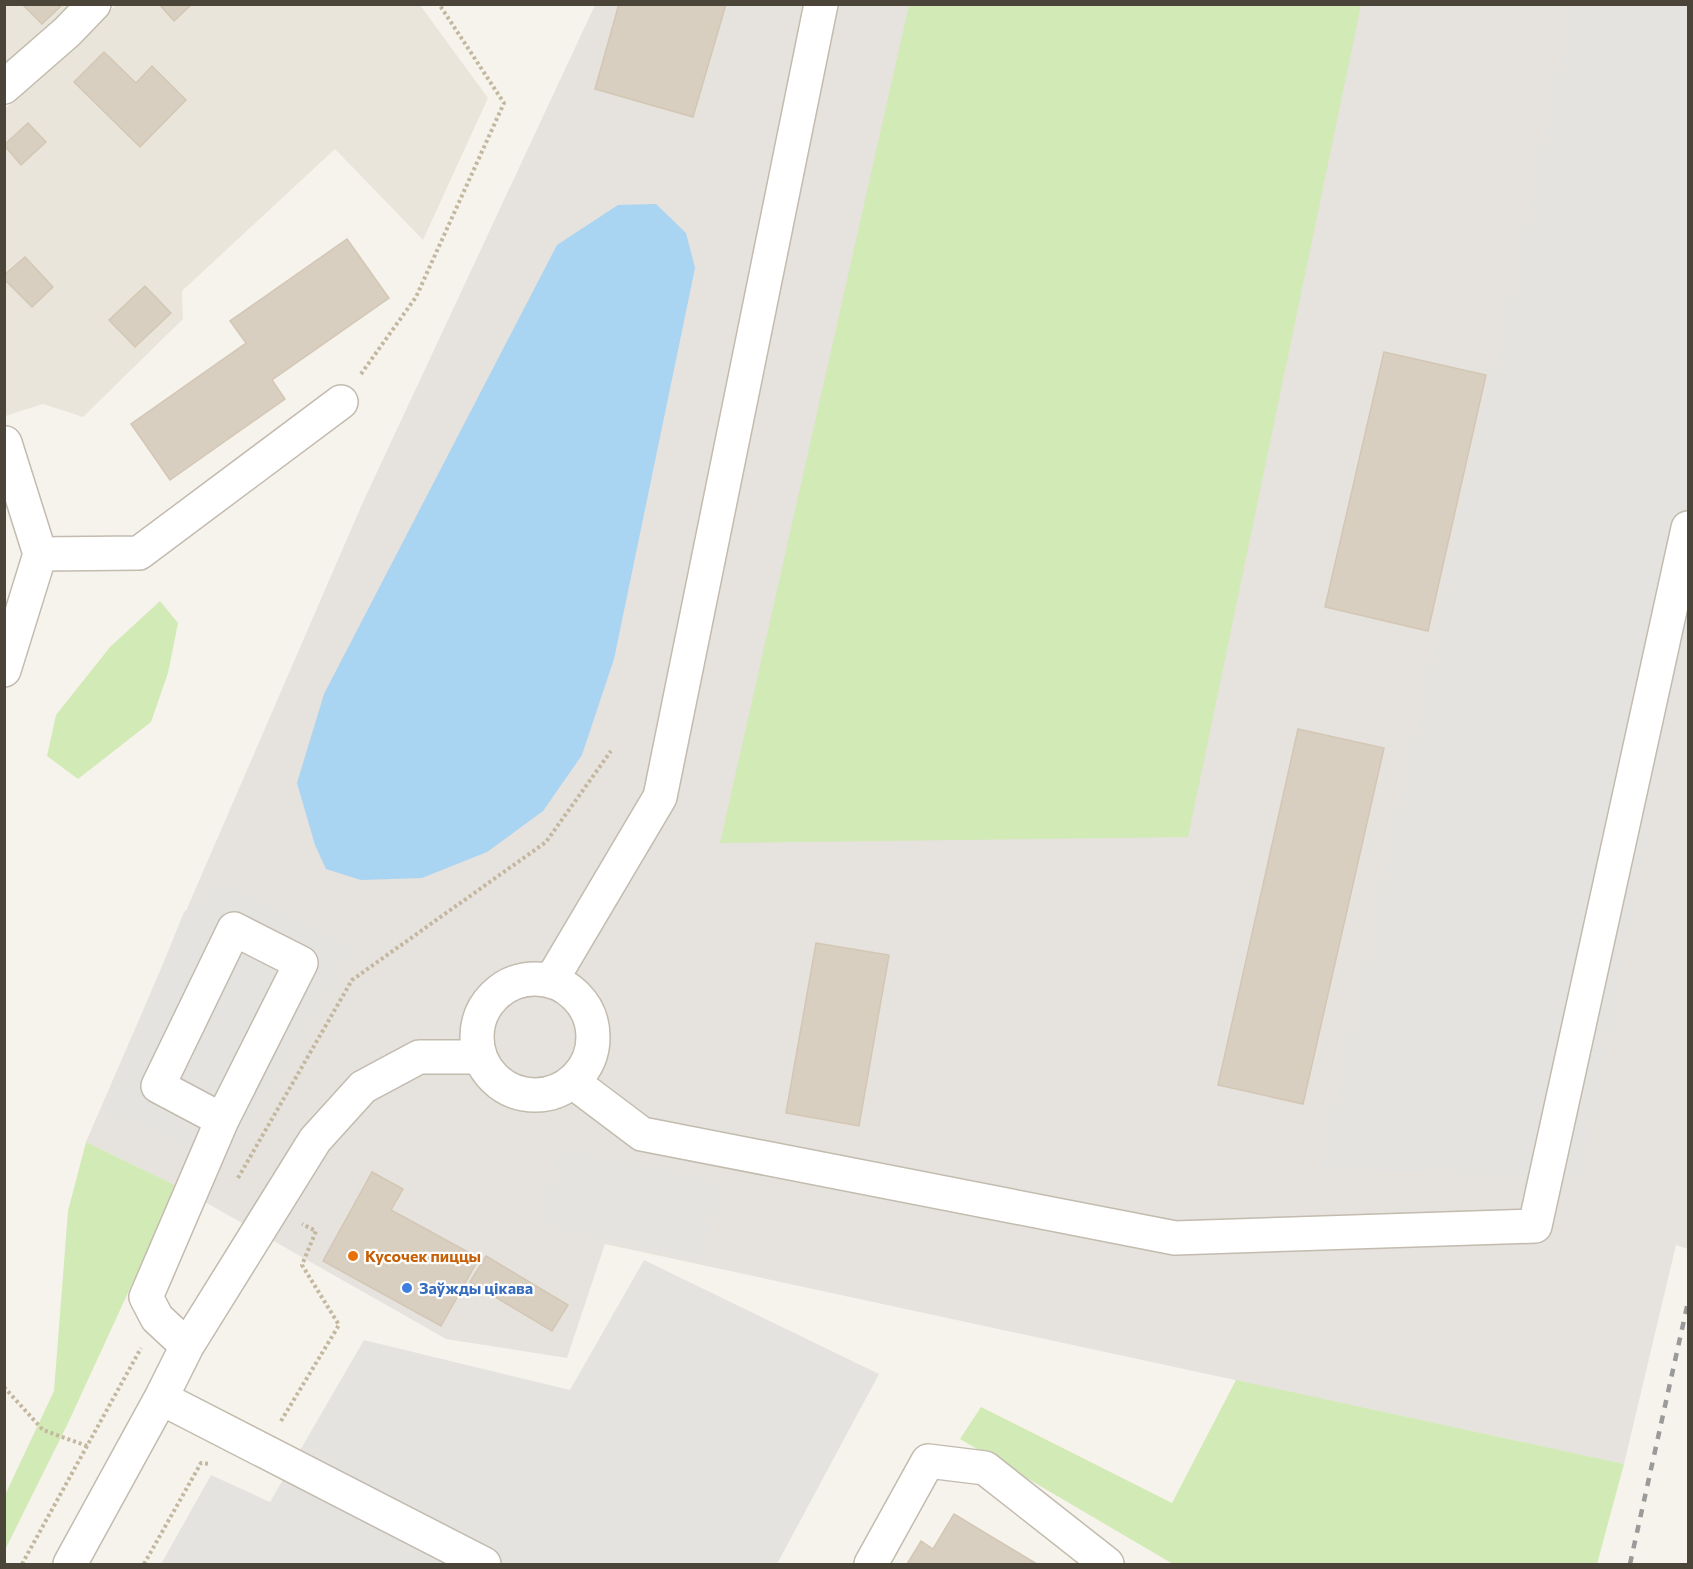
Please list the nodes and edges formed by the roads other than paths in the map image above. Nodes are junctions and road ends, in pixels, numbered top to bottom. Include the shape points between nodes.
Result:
1 (94, 4) edge
2 (821, 4) edge
3 (4, 87) edge
4 (341, 402) road end
5 (5, 443) edge
6 (1689, 528) edge
7 (40, 554) junction
8 (4, 670) edge
9 (552, 981) junction
10 (480, 1057) junction
11 (573, 1082) junction
12 (222, 1120) junction
13 (187, 1346) junction
14 (161, 1398) junction
15 (70, 1564) edge
16 (484, 1564) edge
17 (872, 1564) edge
18 (1107, 1564) edge

1 - 3 street
2 - 9 street via 660,797
4 - 7 street via 139,553
5 - 7 street
6 - 11 street via 1535,1226 1175,1239 642,1134
7 - 8 street
9 - 10 street via 515,982 487,1004 479,1021
9 - 11 street via 581,1001 594,1036 584,1070
10 - 11 street via 502,1086 519,1093 537,1096
10 - 13 street via 418,1057 363,1087 315,1140
12 - 12 street via 301,963 234,929 158,1086
12 - 13 street via 146,1297 157,1318
13 - 14 street
14 - 15 street
14 - 16 street
17 - 18 street via 928,1461 985,1468

